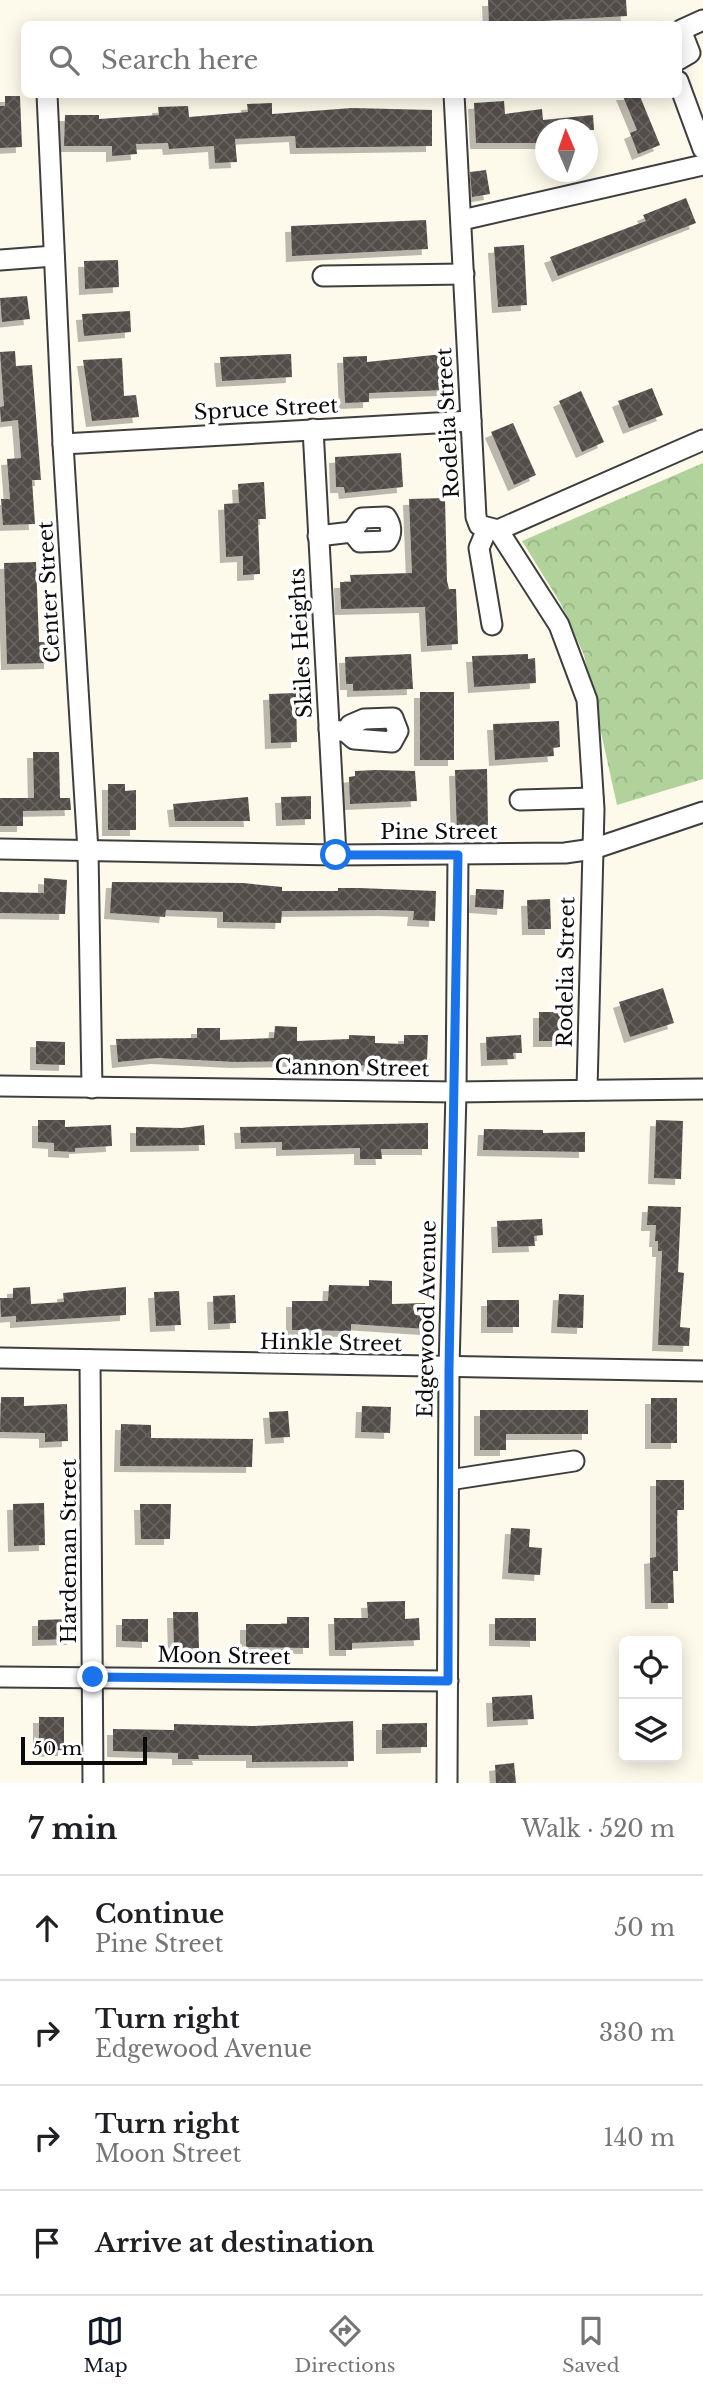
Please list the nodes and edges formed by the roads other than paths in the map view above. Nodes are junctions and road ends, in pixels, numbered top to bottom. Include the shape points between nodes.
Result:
1 (703, 20) edge
2 (682, 30) edge
3 (682, 33) edge
4 (691, 56) edge
5 (682, 92) edge
6 (47, 98) edge
7 (454, 98) edge
8 (703, 149) edge
9 (703, 165) edge
10 (462, 220) junction
11 (54, 256) junction
12 (0, 260) edge
13 (464, 274) junction
14 (323, 276) dead end
15 (471, 421) junction
16 (313, 429) junction
17 (703, 440) edge
18 (63, 444) junction
19 (492, 529) junction
20 (352, 532) dead end
21 (318, 536) junction
22 (492, 625) dead end
23 (593, 798) junction
24 (520, 800) dead end
25 (703, 812) edge
26 (0, 849) edge
27 (593, 849) junction
28 (88, 851) junction
29 (336, 855) junction
30 (458, 855) junction
31 (0, 1086) edge
32 (92, 1088) junction
33 (703, 1089) edge
34 (587, 1090) junction
35 (456, 1092) junction
36 (0, 1358) edge
37 (90, 1360) junction
38 (449, 1369) junction
39 (703, 1371) edge
40 (574, 1461) dead end
41 (449, 1480) junction
42 (0, 1677) edge
43 (93, 1677) junction
44 (448, 1681) junction
45 (93, 1783) edge
46 (447, 1783) edge

1 - 2 street
3 - 4 street
5 - 8 street
6 - 11 street, Center Street
7 - 10 street, Rodelia Street
9 - 10 street
10 - 13 street, Rodelia Street
11 - 12 street
11 - 18 street, Center Street
13 - 14 street
13 - 15 street, Rodelia Street
15 - 16 street, Spruce Street
15 - 19 street, Rodelia Street via 476,517
16 - 18 street, Spruce Street
16 - 21 street, Skiles Heights
17 - 19 street
18 - 28 street, Center Street
19 - 22 street via 479,548
19 - 23 street, Rodelia Street via 559,625 579,673 588,713
20 - 21 street
21 - 29 street, Skiles Heights via 337,730
23 - 24 street
23 - 27 street, Rodelia Street
25 - 27 street, Pine Street
26 - 28 street, Pine Street
27 - 30 street, Pine Street
27 - 34 street, Rodelia Street
28 - 29 street, Pine Street
28 - 32 street, Center Street
29 - 30 street, Pine Street
30 - 35 street, Edgewood Avenue
31 - 32 street, Cannon Street
32 - 35 street, Cannon Street
33 - 34 street, Cannon Street
34 - 35 street, Cannon Street
35 - 38 street, Edgewood Avenue
36 - 37 street, Hinkle Street
37 - 38 street, Hinkle Street
37 - 43 street, Hardeman Street
38 - 39 street, Hinkle Street
38 - 41 street, Edgewood Avenue
40 - 41 street
41 - 44 street, Edgewood Avenue
42 - 43 street, Moon Street
43 - 44 street, Moon Street
43 - 45 street, Hardeman Street
44 - 46 street, Edgewood Avenue

